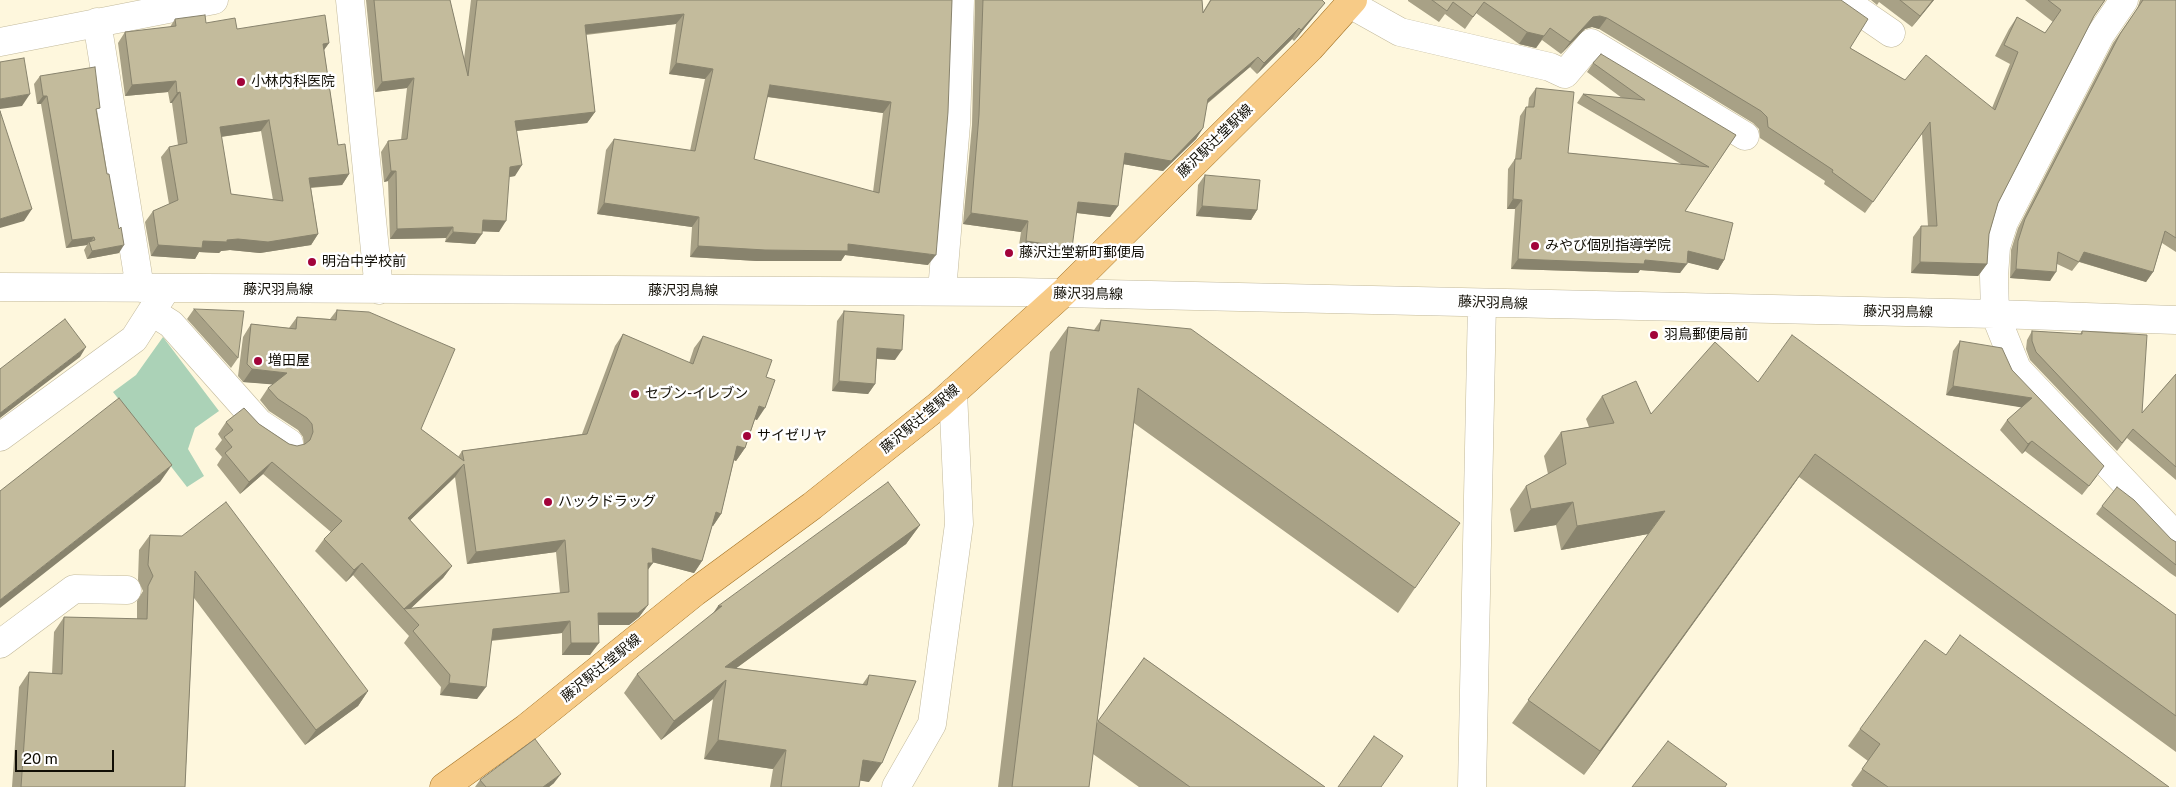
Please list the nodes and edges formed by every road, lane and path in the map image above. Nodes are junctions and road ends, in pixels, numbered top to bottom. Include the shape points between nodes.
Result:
1 (213, 0) edge
2 (350, 0) edge
3 (960, 0) edge
4 (1843, 0) edge
5 (2124, 0) edge
6 (1352, 2) edge
7 (97, 22) junction
8 (1891, 33) dead end
9 (0, 42) edge
10 (1745, 136) dead end
11 (0, 287) edge
12 (379, 290) junction
13 (942, 291) junction
14 (1063, 293) junction
15 (153, 296) junction
16 (1482, 303) junction
17 (1995, 314) junction
18 (2176, 320) edge
19 (953, 392) junction
20 (0, 437) edge
21 (289, 443) edge
22 (2176, 536) edge
23 (127, 590) dead end
24 (0, 644) edge
25 (444, 787) edge
26 (896, 787) edge
27 (1472, 787) edge

1 - 7 street
2 - 12 street
3 - 13 street via 956,124
4 - 8 street
5 - 17 street via 2100,35 2004,222 1996,247
6 - 10 street via 1400,32 1550,67 1565,74 1591,43
6 - 14 main road, 藤沢駅辻堂駅線 via 1310,48
7 - 9 street
7 - 15 street
11 - 15 street, 藤沢羽鳥線
12 - 13 street, 藤沢羽鳥線
12 - 15 street, 藤沢羽鳥線
13 - 14 street, 藤沢羽鳥線
14 - 16 street, 藤沢羽鳥線
14 - 19 main road, 藤沢駅辻堂駅線
15 - 20 street via 134,339
15 - 21 street via 171,324 259,423
16 - 17 street, 藤沢羽鳥線
16 - 27 street
17 - 18 street, 藤沢羽鳥線
17 - 22 street via 2018,369
19 - 25 main road, 藤沢駅辻堂駅線 via 526,728
19 - 26 street via 959,524 932,724
23 - 24 street via 74,589

